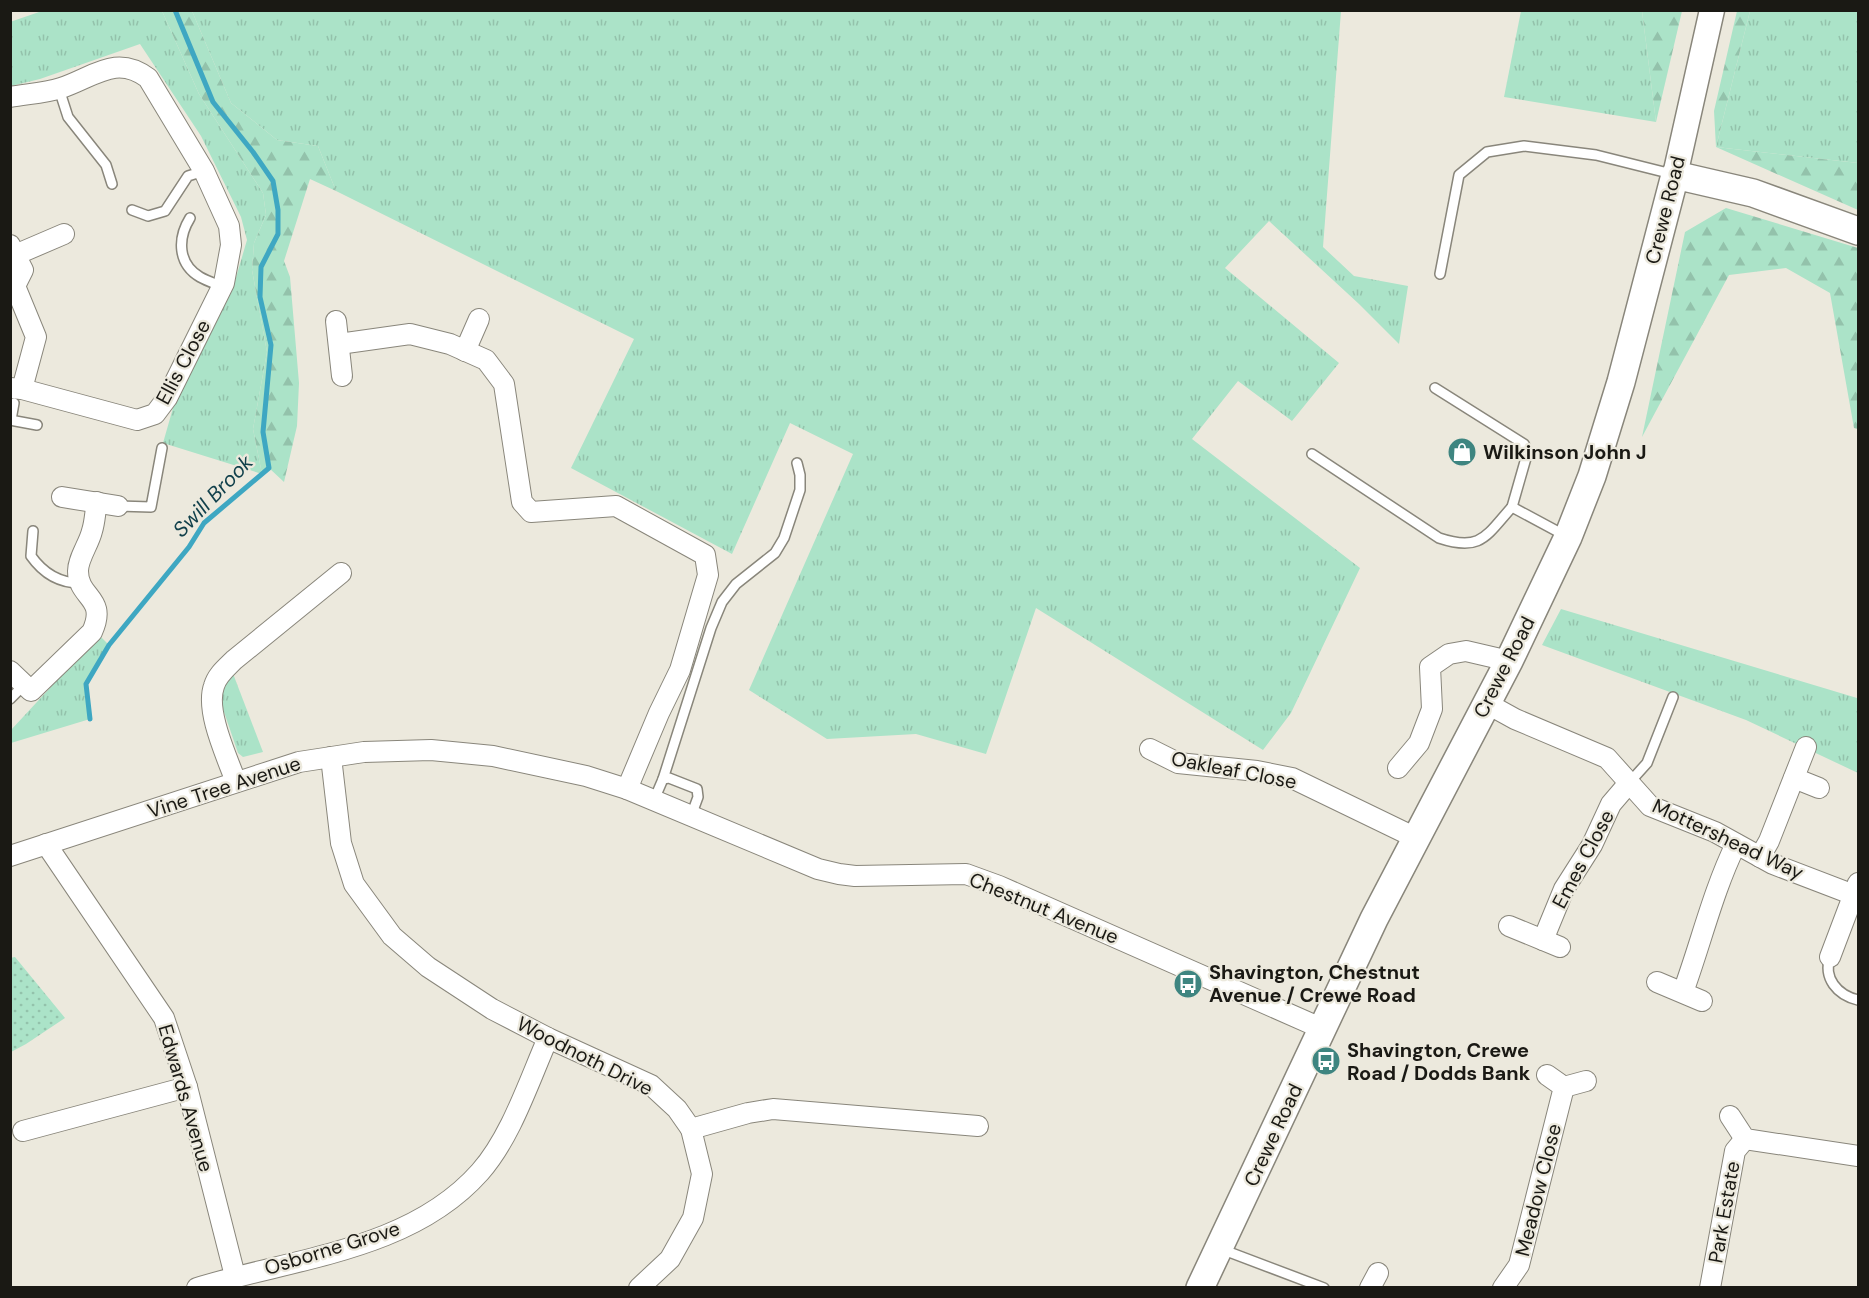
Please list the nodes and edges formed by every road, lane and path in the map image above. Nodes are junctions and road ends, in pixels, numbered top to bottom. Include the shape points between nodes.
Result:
1 (1712, 10) edge
2 (59, 89) junction
3 (10, 97) edge
4 (204, 171) junction
5 (1675, 175) junction
6 (112, 184) dead end
7 (132, 210) dead end
8 (190, 218) dead end
9 (1858, 231) edge
10 (64, 234) dead end
11 (13, 250) edge
12 (1440, 274) dead end
13 (223, 287) junction
14 (479, 319) dead end
15 (336, 321) dead end
16 (339, 344) junction
17 (465, 351) junction
18 (342, 376) dead end
19 (1436, 388) dead end
20 (16, 393) edge
21 (11, 420) edge
22 (37, 425) dead end
23 (162, 448) dead end
24 (1312, 454) dead end
25 (797, 463) dead end
26 (62, 497) dead end
27 (96, 502) junction
28 (118, 506) joint
29 (1512, 507) junction
30 (33, 531) dead end
31 (1568, 537) junction
32 (341, 573) dead end
33 (80, 583) junction
34 (1509, 661) junction
35 (15, 685) edge
36 (1673, 697) dead end
37 (1486, 703) junction
38 (1806, 747) dead end
39 (1150, 749) dead end
40 (331, 757) junction
41 (1398, 768) dead end
42 (586, 776) joint
43 (1794, 778) junction
44 (663, 779) junction
45 (236, 782) junction
46 (1629, 783) junction
47 (1819, 788) dead end
48 (627, 789) junction
49 (654, 800) junction
50 (691, 816) junction
51 (1416, 838) junction
52 (46, 844) junction
53 (1736, 844) junction
54 (10, 856) edge
55 (1760, 856) junction
56 (1856, 889) edge
57 (1509, 926) dead end
58 (1830, 957) joint
59 (1657, 982) dead end
60 (1683, 992) junction
61 (1702, 1000) dead end
62 (1858, 1000) edge
63 (1323, 1029) junction
64 (548, 1038) junction
65 (1547, 1075) dead end
66 (1586, 1081) dead end
67 (187, 1087) junction
68 (1564, 1087) junction
69 (1730, 1116) dead end
70 (978, 1126) dead end
71 (690, 1130) junction
72 (23, 1131) dead end
73 (1745, 1138) junction
74 (1858, 1156) edge
75 (1219, 1248) junction
76 (235, 1276) junction
77 (197, 1287) edge
78 (639, 1287) edge
79 (1200, 1287) edge
80 (1324, 1287) edge
81 (1503, 1287) edge
82 (1710, 1287) edge

1 - 5 street, Crewe Road
2 - 3 street, Ellis Close
2 - 4 street, Ellis Close via 114,67 140,72 148,78
2 - 6 lane via 68,117 106,165
4 - 7 lane via 188,176 165,212 148,216
4 - 13 street, Ellis Close via 229,226 231,245
5 - 9 main road via 1753,193
5 - 12 lane via 1596,155 1534,147 1487,152 1459,176
5 - 31 main road, Crewe Road via 1621,382
8 - 13 lane via 183,230 182,249 188,267
10 - 11 street
11 - 20 street via 22,270 15,286 36,337
13 - 20 street, Ellis Close via 155,414 137,420
14 - 17 street
15 - 16 street
16 - 17 street via 410,334
16 - 18 street
17 - 48 street via 486,360 504,384 522,502 531,512 616,506 705,555 708,575 680,670
19 - 29 lane via 1524,444 1526,458
20 - 21 lane
21 - 22 lane
23 - 28 lane via 151,507
24 - 29 lane via 1439,538 1457,544 1486,537
25 - 44 lane via 800,490 784,538 775,553 736,584 722,602
26 - 27 street
27 - 28 street
27 - 33 street via 92,531 78,572
29 - 31 lane
30 - 33 lane via 31,556 38,566 67,583
31 - 34 main road, Crewe Road
32 - 45 street via 218,676 211,702
33 - 35 street via 97,609 92,632 31,691
34 - 37 main road, Crewe Road
34 - 41 street via 1466,651 1449,654 1430,667 1432,709 1419,743
36 - 46 lane via 1647,763
37 - 46 street, Mottershead Way via 1607,758
37 - 51 main road, Crewe Road
38 - 43 street
39 - 51 street, Oakleaf Close via 1178,763 1292,778
40 - 42 street, Vine Tree Avenue via 395,750 464,752
40 - 45 street, Vine Tree Avenue via 299,762
40 - 64 street, Woodnoth Drive via 341,843 354,884 392,936 428,967 492,1009
42 - 48 street, Chestnut Avenue
43 - 47 street
43 - 55 street
44 - 49 lane
44 - 50 lane via 697,789
45 - 52 street, Vine Tree Avenue
46 - 53 street, Mottershead Way via 1650,806
46 - 57 street, Emes Close via 1611,804 1592,845 1564,889 1552,943
48 - 49 street, Chestnut Avenue
49 - 50 street, Chestnut Avenue
50 - 63 street, Chestnut Avenue via 818,869 839,874 966,874
51 - 63 main road, Crewe Road
52 - 54 street, Vine Tree Avenue
52 - 67 street, Edwards Avenue via 164,1018
53 - 55 street, Mottershead Way
53 - 60 street via 1714,895
55 - 56 street, Mottershead Way
56 - 58 street, Mottershead Way
58 - 62 lane via 1827,968 1832,985
59 - 60 street
60 - 61 street
63 - 75 main road, Crewe Road
64 - 71 street, Woodnoth Drive via 651,1085 676,1109
64 - 76 street, Osborne Grove via 505,1134 481,1171 447,1203 412,1224 379,1237
65 - 68 street
66 - 68 street
67 - 72 street
67 - 76 street, Edwards Avenue
68 - 81 street, Meadow Close via 1519,1265
69 - 73 street, Park Estate
70 - 71 street via 773,1110
71 - 78 street via 702,1174 693,1218 670,1259
73 - 74 street, Park Estate
73 - 82 street, Park Estate via 1736,1151
75 - 79 main road, Crewe Road
75 - 80 lane
76 - 77 street, Osborne Grove

